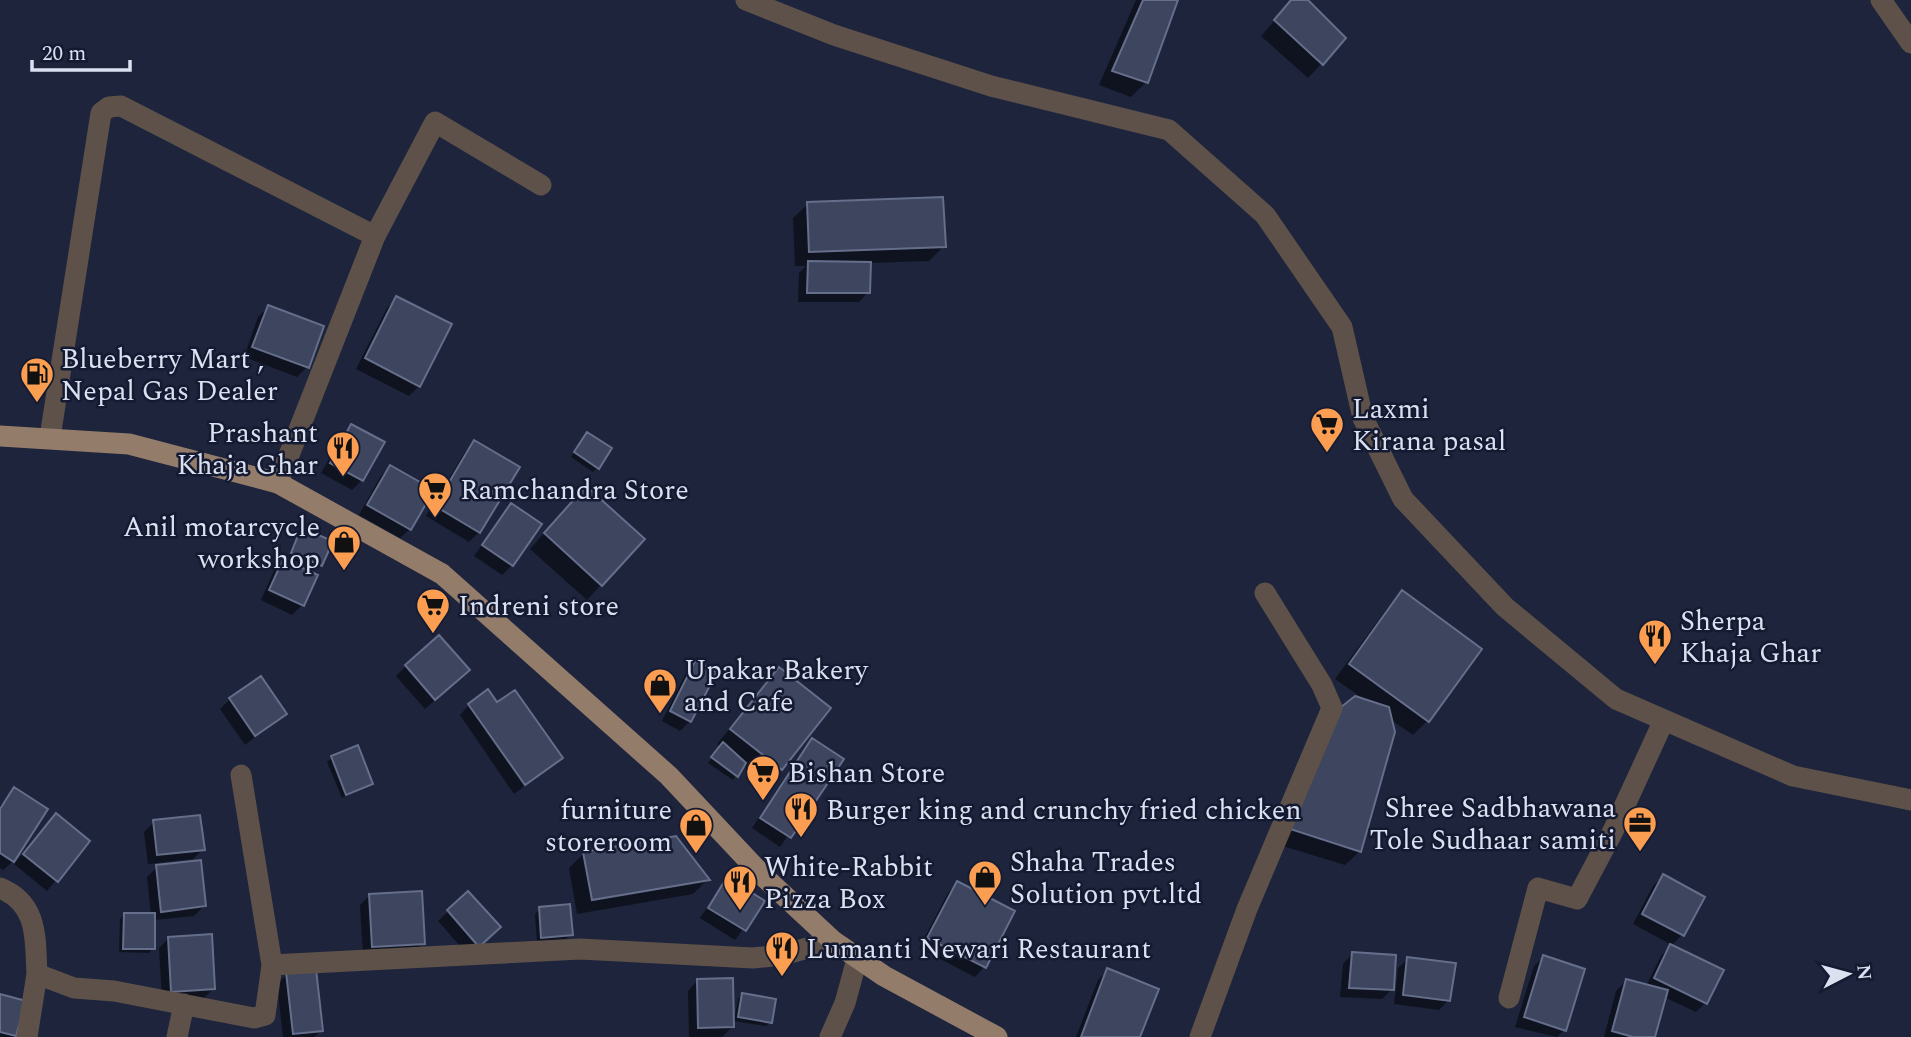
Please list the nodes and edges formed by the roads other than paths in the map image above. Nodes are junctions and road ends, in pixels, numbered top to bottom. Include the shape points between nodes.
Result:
1 (746, 0) edge
2 (1881, 0) edge
3 (1911, 43) edge
4 (541, 185) dead end
5 (375, 236) junction
6 (0, 436) edge
7 (50, 437) junction
8 (278, 483) junction
9 (1265, 593) dead end
10 (1664, 720) junction
11 (241, 775) dead end
12 (1911, 800) edge
13 (0, 888) edge
14 (833, 941) junction
15 (857, 959) junction
16 (272, 965) junction
17 (37, 974) junction
18 (1508, 998) dead end
19 (184, 1004) junction
20 (27, 1037) edge
21 (177, 1037) edge
22 (831, 1037) edge
23 (997, 1037) edge
24 (1200, 1037) edge

1 - 10 street via 834,35 991,86 1168,131 1265,215 1342,327 1363,418 1403,499 1505,607 1616,699
2 - 3 street
4 - 5 street via 435,122
5 - 7 street via 121,106 109,107 101,113
5 - 8 street
6 - 7 main road
7 - 8 main road via 128,444
8 - 14 main road via 442,574 669,776
9 - 24 street via 1332,708 1247,909
10 - 12 street via 1793,776
10 - 18 street via 1577,900 1538,888
11 - 16 street
13 - 17 street via 11,893 34,920
14 - 15 main road
14 - 16 street via 753,958 580,949
15 - 22 street
15 - 23 main road
16 - 19 street via 265,1015 254,1018
17 - 19 street via 74,988
17 - 20 street
19 - 21 street

